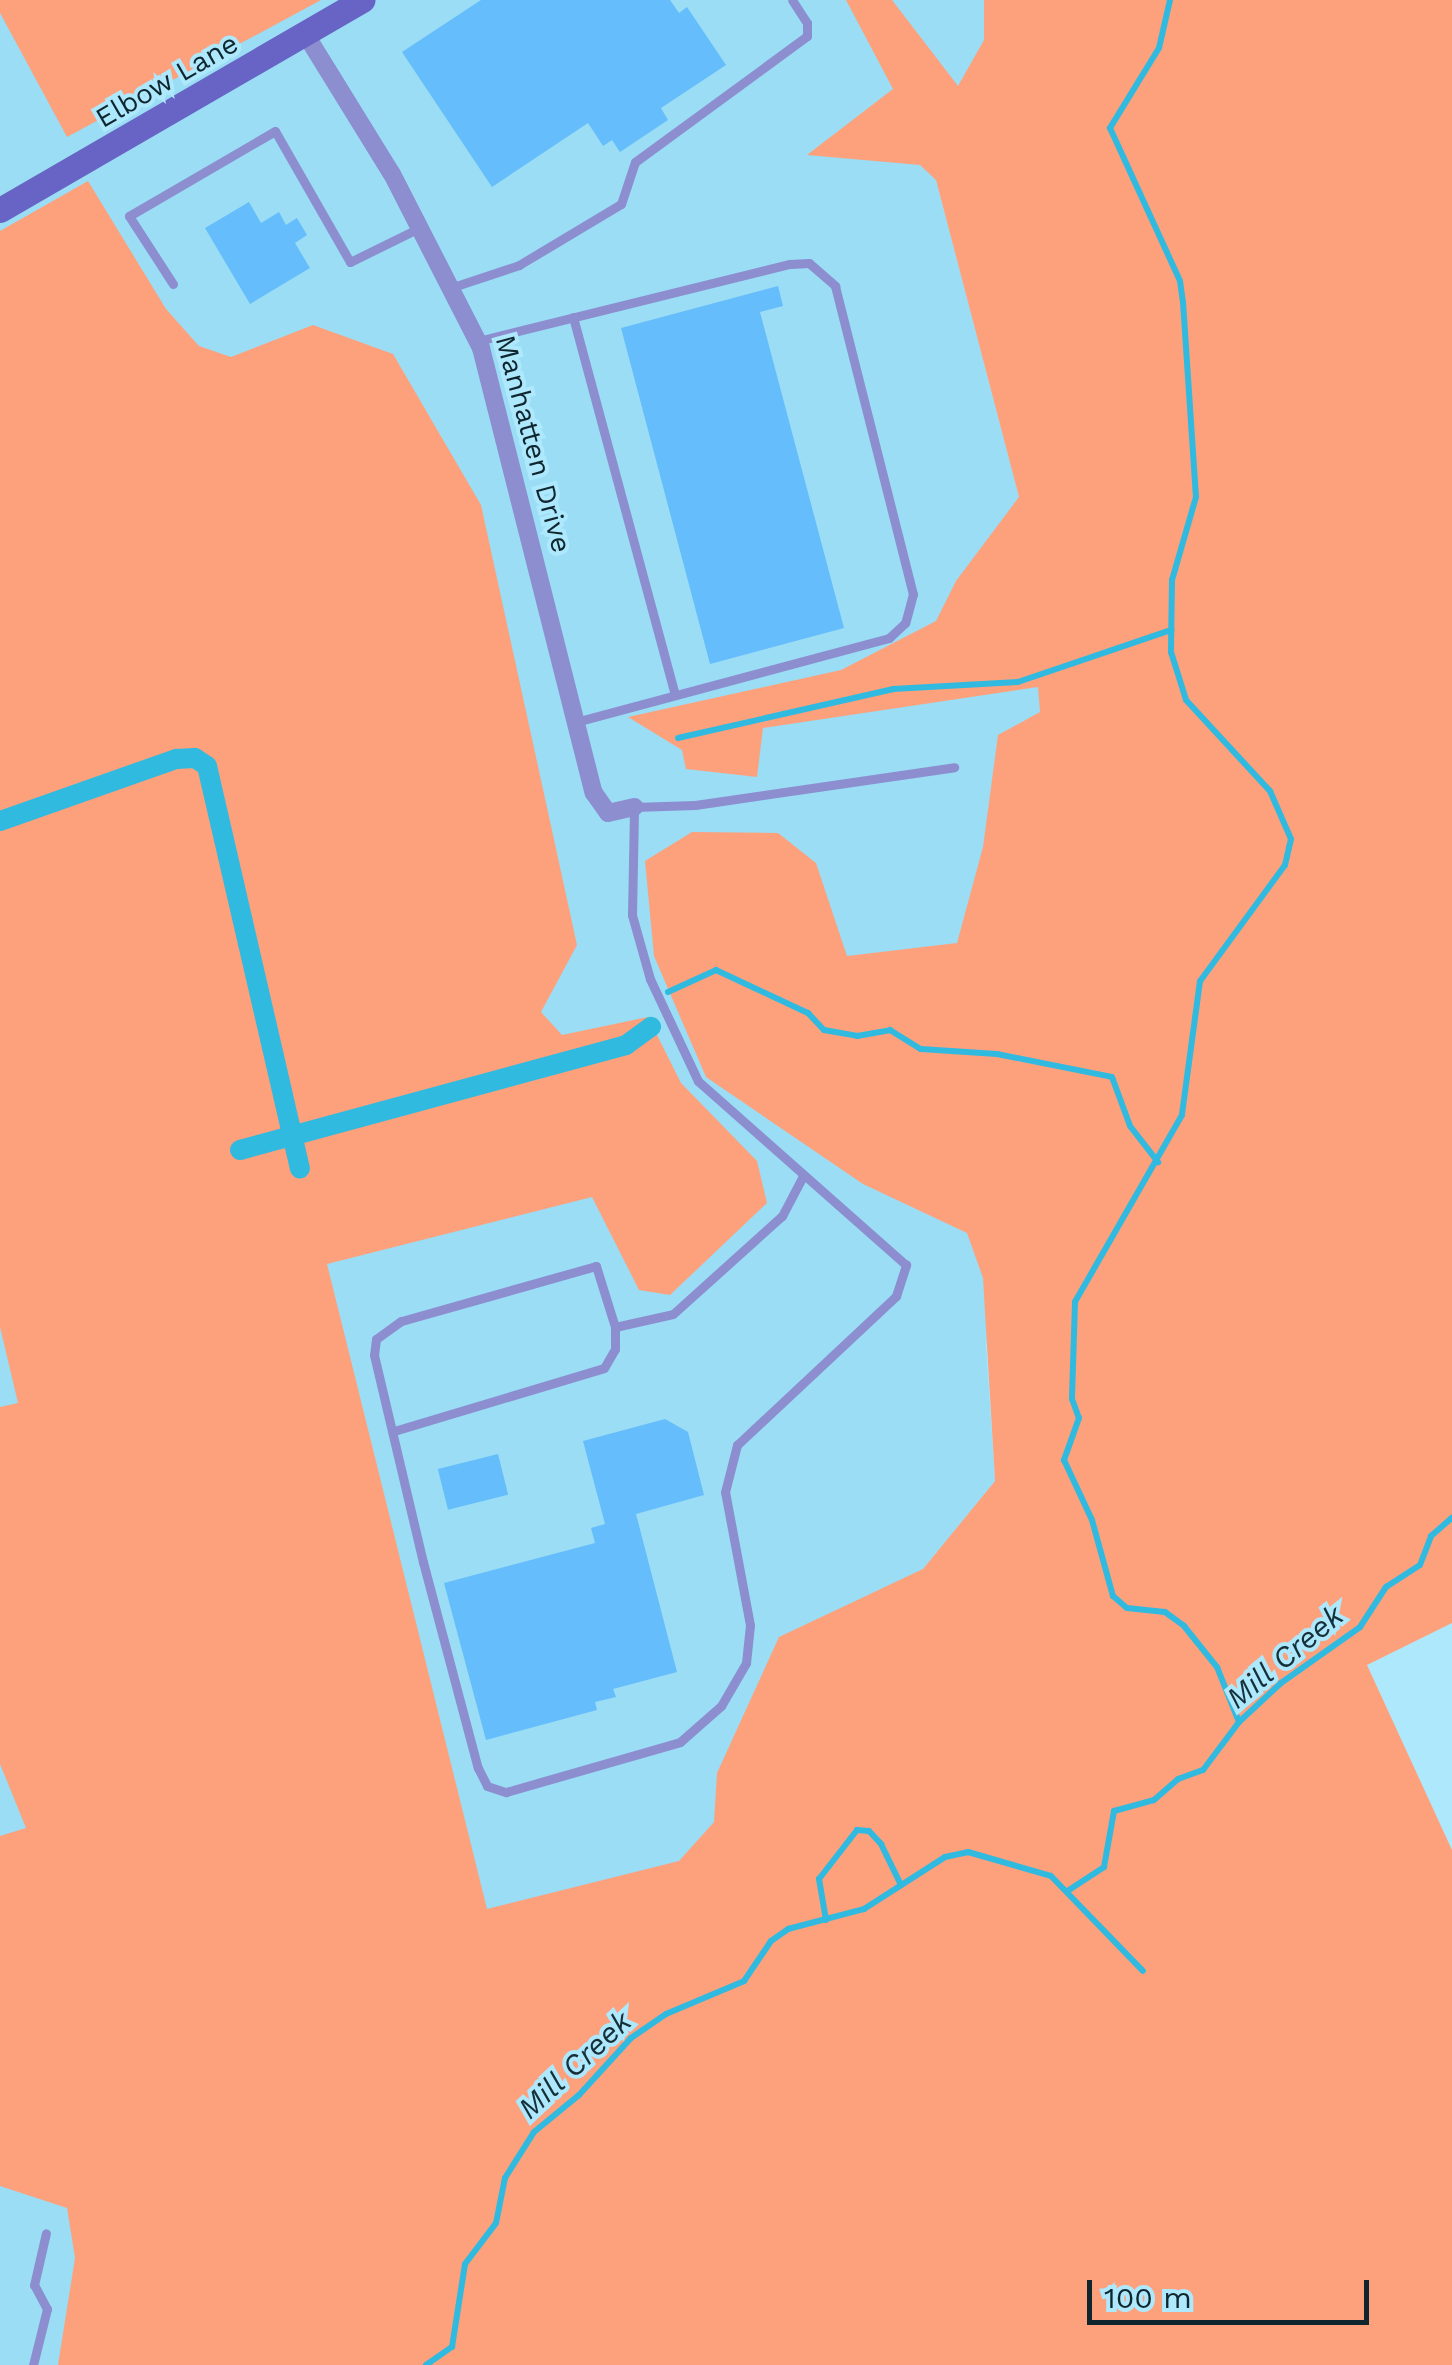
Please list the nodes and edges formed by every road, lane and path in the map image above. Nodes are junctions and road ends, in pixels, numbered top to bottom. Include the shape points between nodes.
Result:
1 (362, 0) edge
2 (792, 0) edge
3 (306, 35) junction
4 (0, 210) edge
5 (421, 227) junction
6 (172, 284) dead end
7 (452, 287) junction
8 (573, 318) junction
9 (478, 341) junction
10 (675, 694) junction
11 (579, 720) junction
12 (954, 766) dead end
13 (634, 808) junction
14 (803, 1176) junction
15 (614, 1327) junction
16 (394, 1431) junction
17 (46, 2233) dead end
18 (33, 2365) edge

1 - 3 street, Elbow Lane
2 - 7 lane via 807,36 635,162 621,204 519,265
3 - 4 street, Elbow Lane
3 - 5 street, Manhatten Drive
5 - 6 lane via 350,262 275,131 129,216
5 - 7 street, Manhatten Drive
7 - 9 street, Manhatten Drive
8 - 9 lane
8 - 10 lane
8 - 10 lane via 790,264 809,263 835,286 894,508 912,610 889,638
9 - 11 street, Manhatten Drive
10 - 11 lane
11 - 13 street, Manhatten Drive via 600,806 608,814
12 - 13 lane via 696,805
13 - 14 lane via 632,914 658,996 698,1081
14 - 15 lane via 782,1216 672,1314
14 - 16 lane via 896,1251 906,1279 737,1446 726,1492 750,1625 746,1663 721,1706 680,1742 506,1792 487,1786 422,1562
15 - 16 lane via 610,1361 587,1378
15 - 16 lane via 596,1266 386,1327 374,1355
17 - 18 lane via 34,2285 47,2309

